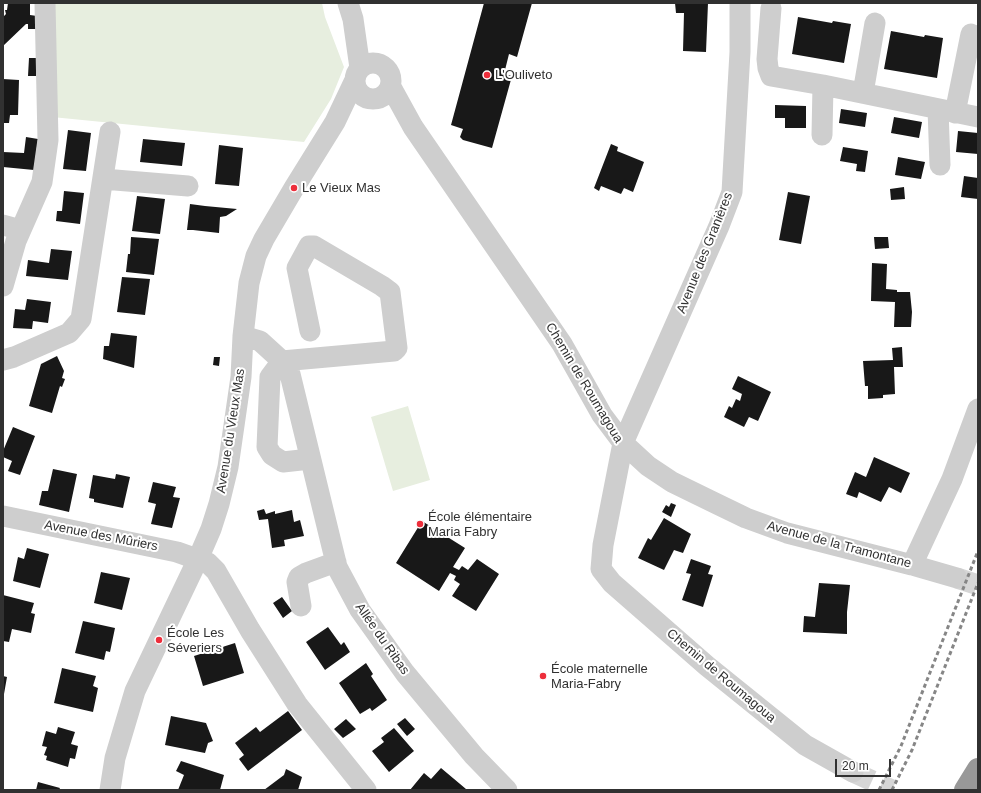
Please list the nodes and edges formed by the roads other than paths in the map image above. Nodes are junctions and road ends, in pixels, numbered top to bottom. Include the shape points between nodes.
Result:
1 (45, 3) edge
2 (740, 3) edge
3 (771, 8) dead end
4 (350, 11) edge
5 (876, 23) dead end
6 (971, 34) dead end
7 (382, 65) junction
8 (357, 75) junction
9 (823, 85) junction
10 (863, 93) junction
11 (380, 95) junction
12 (947, 111) junction
13 (978, 117) edge
14 (335, 122) junction
15 (110, 132) dead end
16 (822, 135) dead end
17 (940, 165) dead end
18 (103, 179) junction
19 (188, 186) dead end
20 (12, 227) edge
21 (3, 286) edge
22 (310, 331) dead end
23 (243, 336) junction
24 (3, 360) edge
25 (282, 361) junction
26 (978, 409) edge
27 (623, 443) junction
28 (310, 459) junction
29 (3, 516) edge
30 (198, 559) junction
31 (336, 562) junction
32 (912, 565) junction
33 (957, 578) tunnel mouth
34 (301, 606) dead end
35 (978, 769) edge
36 (853, 772) tunnel mouth
37 (110, 790) edge
38 (366, 790) edge
39 (507, 790) edge
40 (966, 790) edge

1 - 20 street via 48,140 42,182
2 - 27 street, Avenue des Granières via 740,52 732,192
3 - 9 street via 767,59 771,76
4 - 7 street
4 - 8 street
5 - 10 street
6 - 12 street
7 - 8 street via 371,63
7 - 11 street via 390,74 391,80
8 - 11 street via 358,92 366,99
8 - 14 street, Avenue du Vieux Mas
9 - 10 street
9 - 16 street
10 - 12 street
11 - 14 street, Avenue du Vieux Mas
11 - 27 street, Chemin de Roumagoua via 413,127 562,344 602,415
12 - 13 street
12 - 17 street
14 - 23 street, Avenue du Vieux Mas via 256,256 249,283
15 - 18 street
18 - 19 street
18 - 24 street via 81,319 69,333
20 - 21 street via 16,241
22 - 25 street via 297,268 308,246 314,246 390,292 397,348 394,352
23 - 25 street via 260,341
23 - 30 street, Avenue du Vieux Mas via 241,377 228,467 211,529
25 - 28 street, Allée du Ribas via 290,374
25 - 28 street via 270,377 267,447 272,455 283,462
26 - 32 street via 952,479
27 - 32 street, Avenue de la Tramontane via 648,466 672,482 746,518 787,533
27 - 36 street, Chemin de Roumagoua via 603,544 601,569 612,583 707,666 805,745
28 - 31 street, Allée du Ribas
29 - 30 street, Avenue des Mûriers via 177,552
30 - 37 street, Avenue du Vieux Mas via 135,691 115,758
30 - 38 street via 208,563 216,571 297,704
31 - 34 street via 299,577 297,582
31 - 39 street, Allée du Ribas via 360,610 405,673 474,756
32 - 33 street, Avenue de la Tramontane
35 - 40 highway

